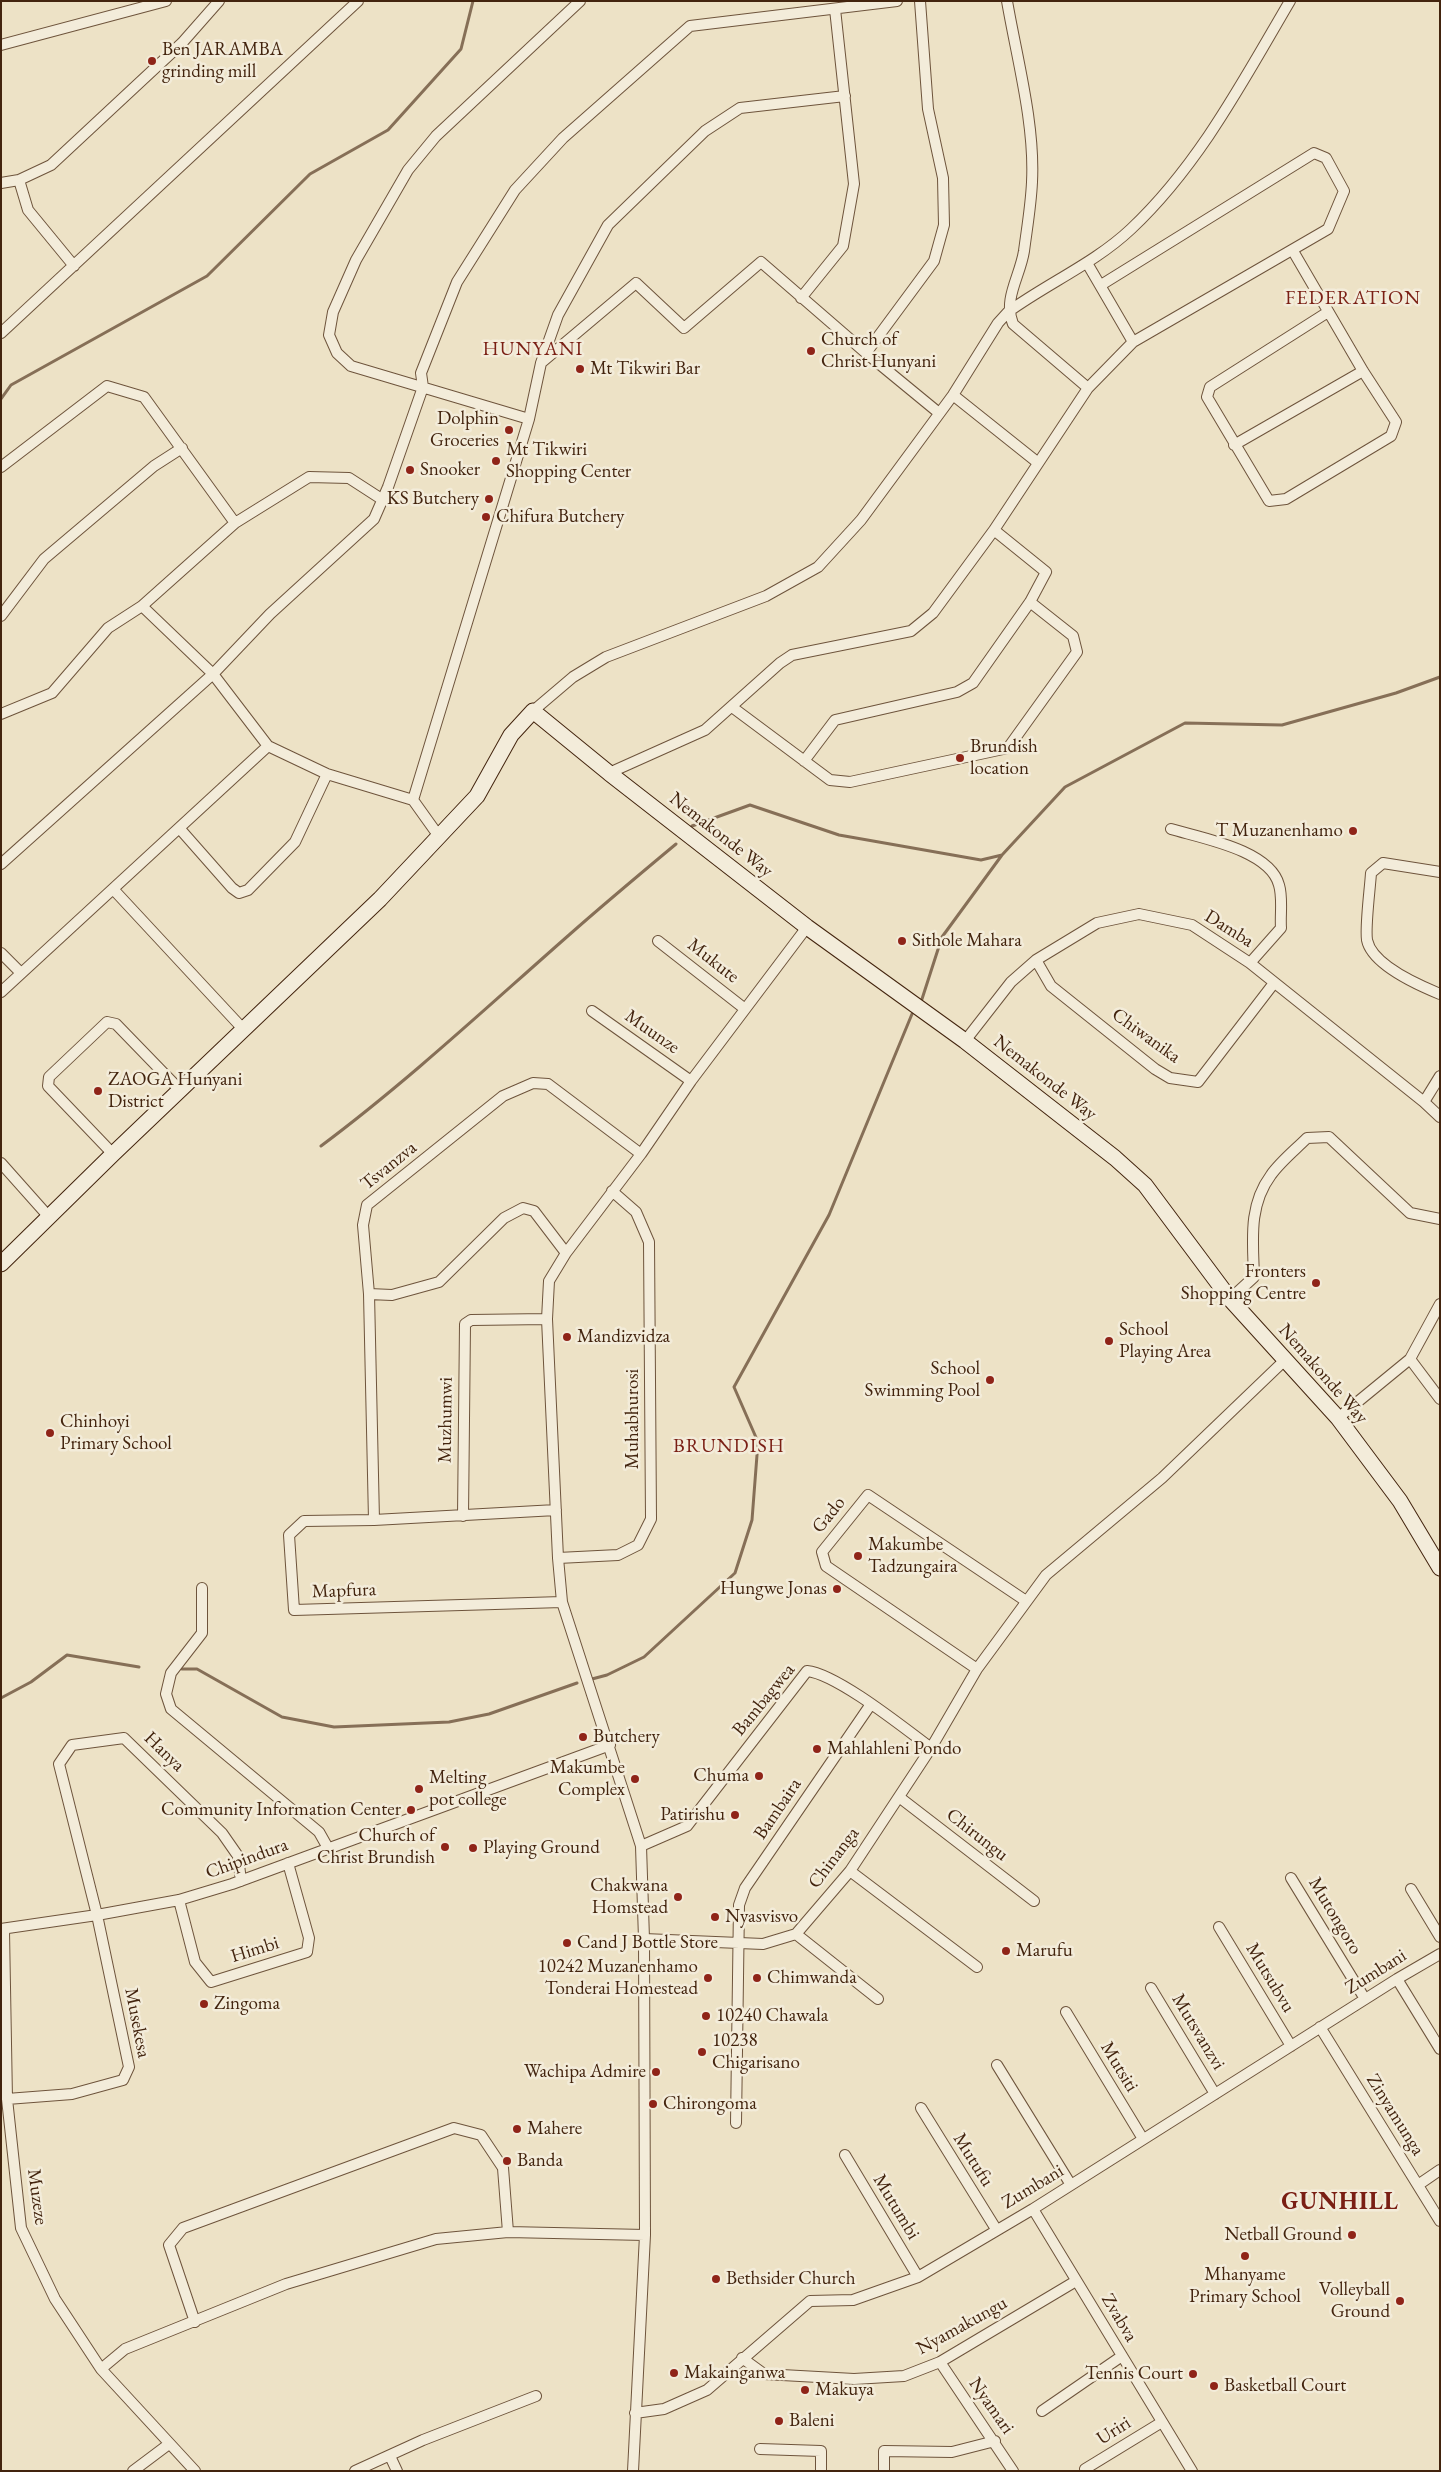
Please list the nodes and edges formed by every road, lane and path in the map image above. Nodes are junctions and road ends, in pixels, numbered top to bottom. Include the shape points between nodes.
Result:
1 (166, 1) edge
2 (219, 1) edge
3 (358, 1) edge
4 (580, 1) edge
5 (897, 1) edge
6 (920, 1) edge
7 (1007, 1) edge
8 (1290, 1) edge
9 (885, 2) edge
10 (835, 9) junction
11 (1, 45) edge
12 (845, 96) junction
13 (19, 180) junction
14 (1, 183) edge
15 (1293, 251) junction
16 (1088, 262) junction
17 (74, 266) junction
18 (1101, 286) junction
19 (802, 298) junction
20 (1008, 312) junction
21 (1328, 312) junction
22 (2, 330) edge
23 (1133, 342) junction
24 (866, 353) junction
25 (541, 363) junction
26 (1363, 371) junction
27 (423, 387) junction
28 (1088, 388) junction
29 (953, 395) junction
30 (940, 413) junction
31 (529, 419) junction
32 (1234, 445) junction
33 (182, 448) junction
34 (1037, 462) junction
35 (1, 467) edge
36 (383, 500) junction
37 (235, 522) junction
38 (994, 530) junction
39 (1030, 602) junction
40 (142, 606) junction
41 (1, 616) edge
42 (213, 674) junction
43 (732, 707) junction
44 (533, 711) junction
45 (1, 714) edge
46 (268, 746) junction
47 (804, 761) junction
48 (609, 773) junction
49 (327, 774) junction
50 (413, 800) junction
51 (180, 829) junction
52 (1170, 829) dead end
53 (438, 836) junction
54 (1, 864) edge
55 (1440, 872) edge
56 (113, 888) junction
57 (807, 927) junction
58 (658, 941) dead end
59 (1, 953) edge
60 (1036, 960) junction
61 (1250, 963) junction
62 (21, 973) junction
63 (1274, 983) junction
64 (1, 992) edge
65 (1440, 994) edge
66 (746, 1010) junction
67 (592, 1011) dead end
68 (244, 1030) junction
69 (965, 1040) junction
70 (1440, 1076) edge
71 (691, 1082) junction
72 (180, 1090) junction
73 (1424, 1102) junction
74 (1440, 1117) edge
75 (113, 1154) junction
76 (641, 1154) junction
77 (1, 1163) edge
78 (612, 1191) junction
79 (49, 1217) junction
80 (1440, 1219) edge
81 (566, 1253) junction
82 (1, 1264) edge
83 (369, 1294) junction
84 (1230, 1299) junction
85 (1440, 1304) edge
86 (546, 1319) junction
87 (1286, 1359) junction
88 (1410, 1359) junction
89 (1440, 1398) edge
90 (1338, 1418) junction
91 (556, 1510) junction
92 (463, 1516) junction
93 (374, 1520) junction
94 (558, 1558) junction
95 (1440, 1568) edge
96 (202, 1588) dead end
97 (1026, 1601) junction
98 (562, 1602) junction
99 (977, 1669) junction
100 (871, 1704) junction
101 (610, 1745) junction
102 (931, 1748) junction
103 (899, 1797) junction
104 (641, 1846) junction
105 (328, 1848) junction
106 (288, 1863) junction
107 (850, 1871) junction
108 (1291, 1878) dead end
109 (241, 1881) junction
110 (1412, 1889) dead end
111 (179, 1900) junction
112 (1034, 1901) dead end
113 (97, 1915) junction
114 (1219, 1927) dead end
115 (3, 1930) edge
116 (796, 1934) junction
117 (1440, 1937) edge
118 (644, 1939) junction
119 (739, 1942) junction
120 (1440, 1954) edge
121 (977, 1967) dead end
122 (1397, 1979) junction
123 (1151, 1988) dead end
124 (878, 1999) dead end
125 (1365, 1999) junction
126 (1066, 2012) dead end
127 (1320, 2028) junction
128 (1291, 2046) junction
129 (1440, 2049) edge
130 (997, 2065) dead end
131 (1215, 2094) junction
132 (8, 2099) junction
133 (921, 2108) dead end
134 (736, 2123) dead end
135 (1142, 2139) junction
136 (845, 2155) dead end
137 (1440, 2170) edge
138 (1071, 2185) junction
139 (1418, 2185) junction
140 (1033, 2209) junction
141 (1440, 2221) edge
142 (996, 2229) junction
143 (508, 2232) junction
144 (645, 2235) junction
145 (918, 2277) junction
146 (1076, 2281) junction
147 (195, 2322) junction
148 (1122, 2356) junction
149 (742, 2358) junction
150 (940, 2362) junction
151 (101, 2369) junction
152 (536, 2396) dead end
153 (1042, 2411) dead end
154 (635, 2413) junction
155 (1162, 2422) junction
156 (995, 2441) junction
157 (168, 2444) junction
158 (760, 2449) dead end
159 (390, 2456) junction
160 (1085, 2469) dead end
161 (134, 2471) edge
162 (195, 2471) edge
163 (354, 2471) edge
164 (397, 2471) edge
165 (634, 2471) edge
166 (821, 2471) edge
167 (884, 2471) edge
168 (1013, 2471) edge
169 (1192, 2471) edge

1 - 11 street
2 - 13 street via 182,43 51,165
3 - 17 street
4 - 27 street via 436,136 408,170 356,260 333,312 329,335 337,353 351,366
5 - 9 street
6 - 24 street via 928,109 943,178 944,225 934,260
7 - 20 street via 1029,128 1032,181 1024,253
8 - 16 street via 1211,134 1131,230
9 - 10 street
10 - 12 street
10 - 27 street via 690,26 563,138 515,190 457,282 421,373
12 - 19 street via 854,184 843,246
12 - 25 street via 740,108 705,131 608,225 558,315
13 - 14 street
13 - 17 street via 28,210
15 - 18 street via 1328,229 1344,191 1326,158 1314,153
15 - 21 street
15 - 23 street
16 - 18 street
16 - 20 street
17 - 22 street
18 - 23 street
19 - 24 street
19 - 25 street via 761,262 684,328 636,283
20 - 28 street via 1012,324
20 - 29 street
21 - 26 street
21 - 32 street via 1210,387 1207,397
23 - 28 street
24 - 30 street
25 - 31 street
26 - 32 street
26 - 32 street via 1396,422 1391,436 1286,499 1269,501
27 - 31 street
27 - 36 street
28 - 34 street
29 - 30 street
29 - 34 street
30 - 44 street via 861,520 818,567 766,596 606,657 573,677
31 - 50 street
33 - 35 street via 144,397 107,386
33 - 37 street
33 - 41 street via 154,466 44,559
34 - 38 street
36 - 37 street via 349,478 309,477
36 - 42 street via 374,519 270,614
37 - 40 street
38 - 39 street via 1046,572
38 - 43 street via 934,613 911,630 792,655
39 - 47 street via 973,683 957,692 835,720
39 - 47 street via 1072,636 1077,652 1008,748 850,782 830,780
40 - 42 street
40 - 45 street via 108,628 52,693
42 - 46 street
42 - 54 street
43 - 47 street
43 - 48 street via 706,730
44 - 48 street, Nemakonde Way
44 - 53 street via 511,735 477,796
46 - 49 street
46 - 51 street
48 - 57 street, Nemakonde Way
49 - 50 street
49 - 51 street via 295,842 248,890 239,893 232,888
50 - 53 street
51 - 56 street
52 - 61 street via 1235,847 1270,867 1279,885 1281,928
53 - 68 street via 380,899
55 - 65 street via 1383,863 1371,874 1367,940 1380,961 1412,983
56 - 62 street
56 - 68 street
57 - 66 street
57 - 69 street, Nemakonde Way
58 - 66 street, Mukute
59 - 62 street
60 - 61 street, Damba via 1097,923 1139,914 1192,925
60 - 63 street, Chiwanika via 1051,986 1155,1069 1170,1078 1198,1082
60 - 69 street, Damba via 1011,982
61 - 63 street, Damba
62 - 64 street
63 - 73 street, Damba
66 - 71 street
67 - 71 street, Muunze
68 - 72 street
69 - 84 street, Nemakonde Way via 1145,1185
70 - 73 street
71 - 76 street
72 - 75 street
72 - 75 street via 116,1024 107,1022 49,1077 48,1086
73 - 74 street, Damba
75 - 79 street
76 - 78 street
76 - 83 street, Tsvanzva via 548,1084 533,1083 503,1096 367,1205 363,1225
77 - 79 street
78 - 81 street
78 - 94 street, Muhabhurosi via 636,1212 649,1242 651,1519 638,1545 618,1555
79 - 82 street
80 - 84 street via 1410,1213 1329,1137 1306,1138 1271,1175 1257,1202 1252,1222 1254,1277
81 - 83 street via 534,1211 523,1208 504,1218 439,1282 392,1295
81 - 86 street via 549,1282
83 - 93 street, Tsvanzva
84 - 87 street, Nemakonde Way
85 - 88 street
86 - 91 street
86 - 92 street, Muzhumwi via 471,1320 464,1324
87 - 90 street, Nemakonde Way
87 - 97 street, Chinanga via 1162,1478 1046,1575
88 - 89 street
88 - 90 street
90 - 95 street, Nemakonde Way via 1400,1500
91 - 92 street, Mapfura
91 - 94 street
92 - 93 street, Mapfura
93 - 98 street, Mapfura via 304,1521 289,1535 294,1610
94 - 98 street
96 - 105 street via 202,1633 171,1673 166,1694 171,1709 318,1832
97 - 99 street, Chinanga
97 - 99 street, Gado via 868,1495 822,1552 826,1566
98 - 101 street via 596,1712
99 - 102 street, Chinanga
100 - 102 street, Bambagwea
100 - 104 street, Bambagwea via 820,1672 807,1670 687,1826
100 - 119 street, Bambaira via 745,1888 739,1905
101 - 104 street
101 - 105 street, Chipindura
102 - 103 street, Chinanga
103 - 107 street, Chinanga
103 - 112 street, Chirungu
104 - 118 street
105 - 106 street, Chipindura
106 - 109 street, Chipindura
106 - 111 street, Himbi via 309,1938 307,1952 211,1982 195,1962
107 - 116 street, Chinanga
107 - 121 street
108 - 125 street, Mutongoro
109 - 111 street, Chipindura
109 - 113 street, Hanya via 238,1856 222,1833 124,1738 72,1745 59,1764
110 - 117 street
111 - 113 street, Chipindura
113 - 115 street, Chipindura
113 - 132 street, Musekesa via 129,2068 123,2080 72,2094
114 - 128 street, Mutsubvu
115 - 132 street, Muzeze
116 - 119 street via 763,1944
116 - 124 street
118 - 119 street
118 - 144 street
119 - 134 street, Bambaira
120 - 122 street, Zumbani
122 - 125 street, Zumbani
122 - 129 street
123 - 131 street, Mutsvanzvi
125 - 127 street, Zumbani
126 - 135 street, Mutsiti
127 - 128 street, Zumbani
127 - 139 street, Zinyamunga
128 - 131 street, Zumbani
130 - 138 street
131 - 135 street, Zumbani
132 - 151 street, Muzeze via 21,2228 55,2298
133 - 142 street, Mutufu
135 - 138 street, Zumbani
136 - 145 street, Mutumbi
137 - 139 street
138 - 140 street, Zumbani
139 - 141 street, Zinyamunga
140 - 142 street, Zumbani
140 - 146 street, Zvabva
142 - 145 street, Zumbani
143 - 144 street
143 - 147 street via 436,2239 303,2278
143 - 147 street via 503,2168 481,2135 454,2128 183,2228 169,2245
144 - 154 street
145 - 149 street, Zumbani via 852,2300 810,2302
146 - 148 street, Zvabva
146 - 150 street, Nyamakungu
147 - 151 street via 125,2349
148 - 153 street
148 - 155 street, Zvabva
149 - 150 street, Nyamakungu via 764,2374 854,2379 904,2376
149 - 154 street, Zumbani via 707,2390 664,2409
150 - 156 street, Nyamari
151 - 157 street, Muzeze
152 - 159 street
154 - 165 street
155 - 160 street, Uriri
155 - 169 street, Zvabva
156 - 167 street via 952,2452 884,2451
156 - 168 street, Nyamari
157 - 161 street
157 - 162 street, Muzeze
158 - 166 street via 821,2451
159 - 163 street
159 - 164 street

